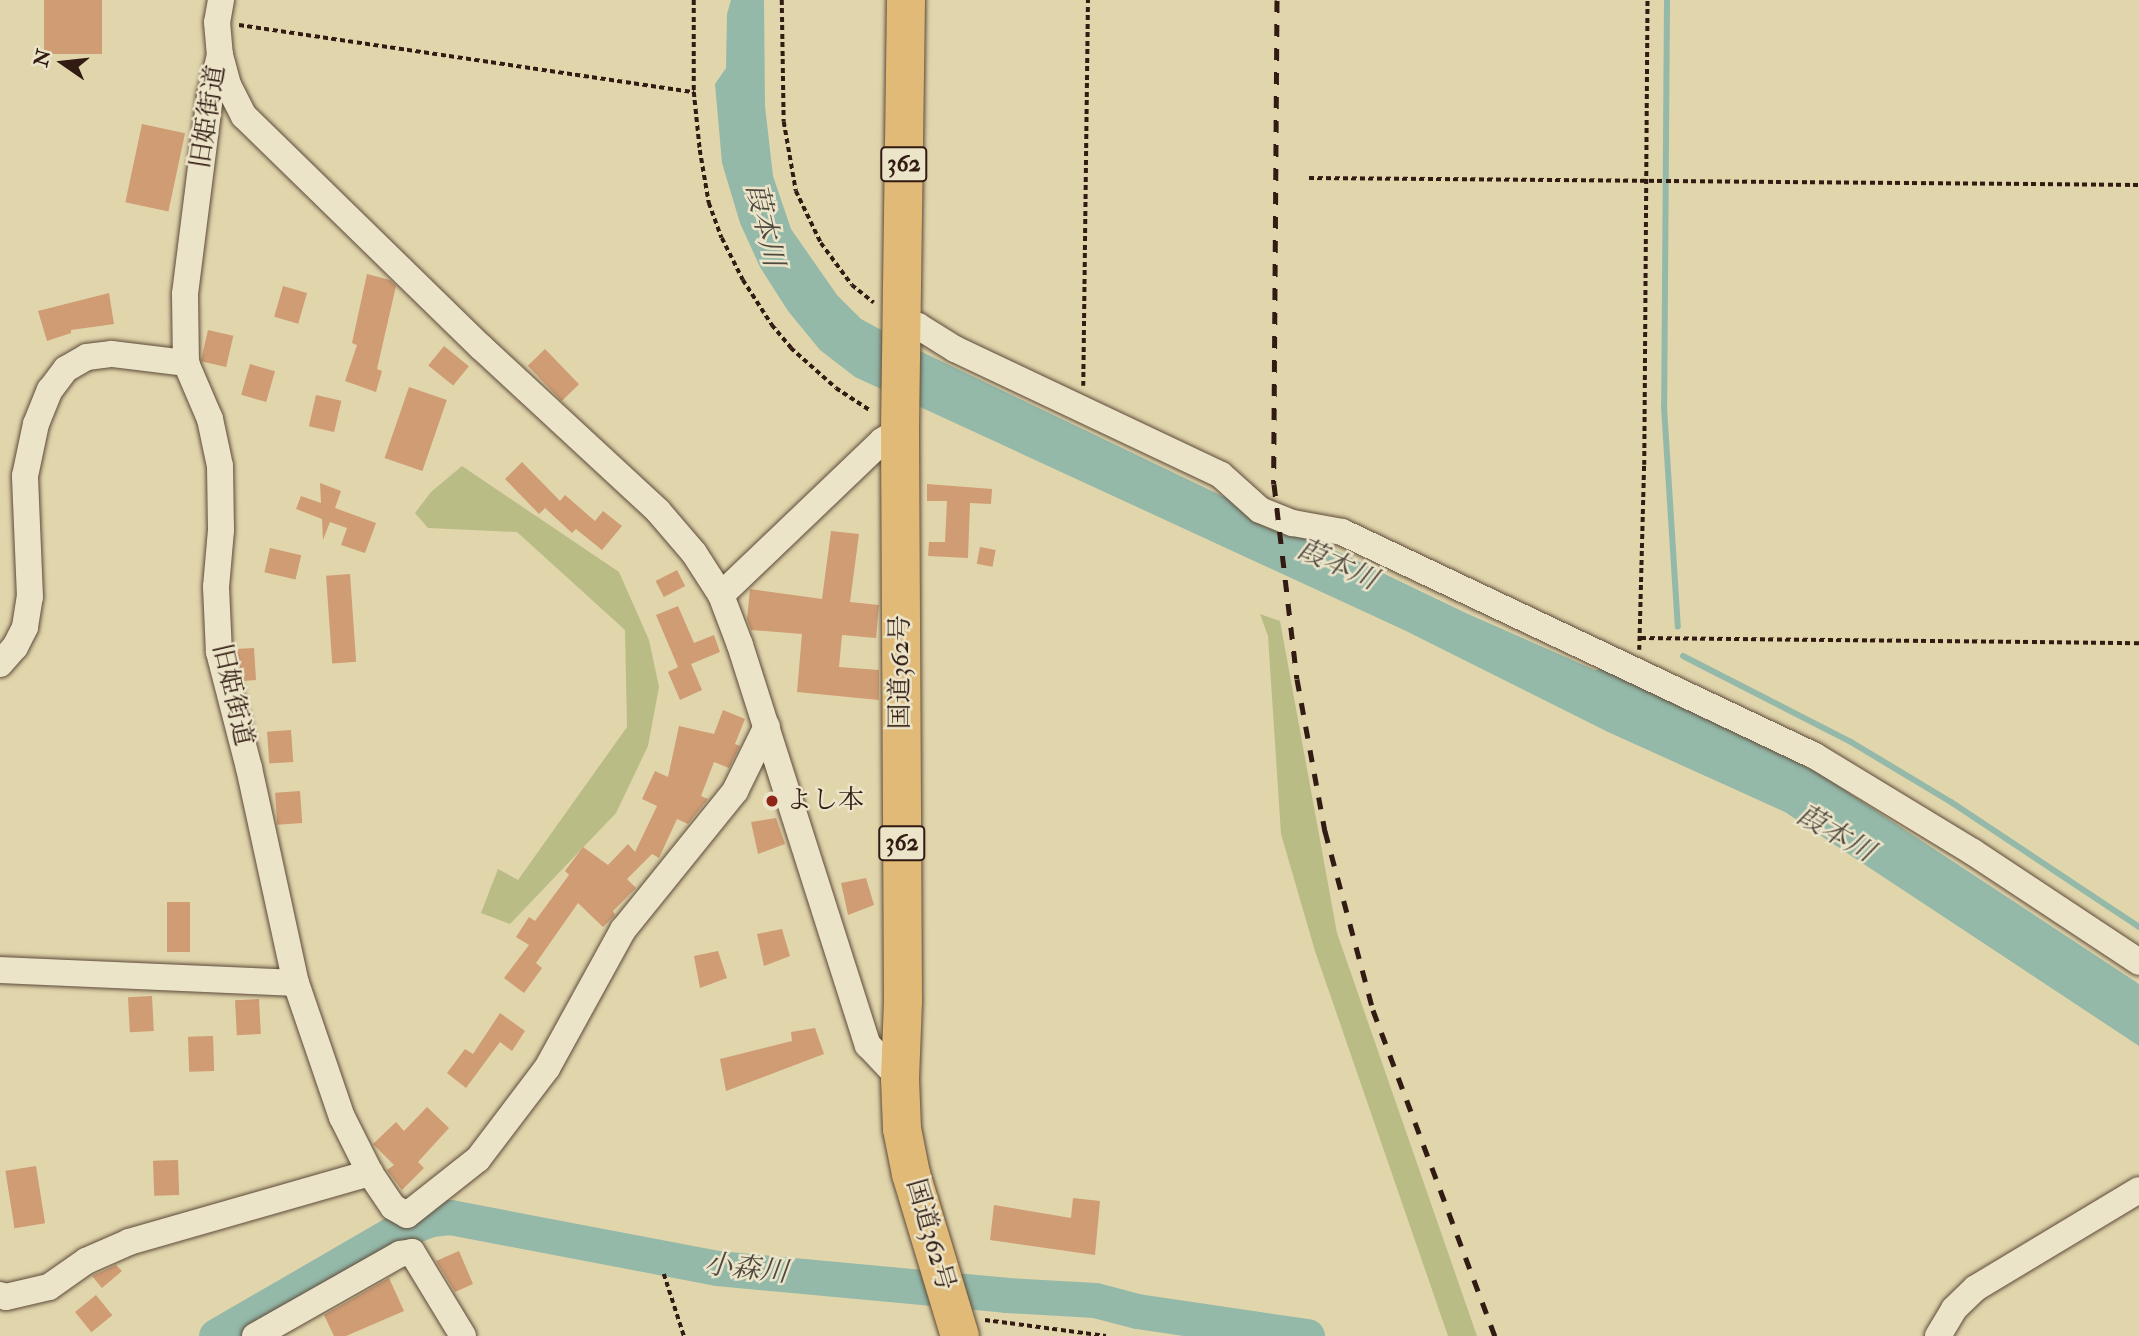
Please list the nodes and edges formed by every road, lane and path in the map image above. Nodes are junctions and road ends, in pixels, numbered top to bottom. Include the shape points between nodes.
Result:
1 (694, 0) edge
2 (782, 0) edge
3 (906, 0) edge
4 (1088, 0) edge
5 (1647, 0) edge
6 (219, 11) edge
7 (220, 55) junction
8 (694, 92) junction
9 (1309, 178) dead end
10 (1645, 180) junction
11 (2139, 186) edge
12 (896, 320) junction
13 (186, 363) junction
14 (1083, 409) junction
15 (901, 423) junction
16 (721, 595) junction
17 (1640, 638) junction
18 (2139, 643) edge
19 (0, 664) edge
20 (1639, 670) junction
21 (767, 726) junction
22 (2139, 962) edge
23 (0, 970) edge
24 (296, 983) junction
25 (900, 1079) junction
26 (370, 1173) junction
27 (2139, 1190) edge
28 (407, 1215) junction
29 (400, 1254) junction
30 (664, 1274) dead end
31 (0, 1295) edge
32 (962, 1321) edge
33 (255, 1336) edge
34 (463, 1336) edge
35 (684, 1336) edge
36 (1107, 1336) edge
37 (1938, 1336) edge

1 - 8 path
2 - 12 path via 784,122 796,191 821,243 852,285
3 - 12 highway, 国道362号 / 362
4 - 14 path
5 - 10 path
6 - 7 street, 旧姫街道
6 - 8 path
7 - 13 street, 旧姫街道 via 210,96 186,294
7 - 16 street via 228,85 244,116 481,347 658,511 694,553
8 - 15 path via 709,203 743,280 772,325 813,369 836,388
9 - 10 path
10 - 11 path
10 - 17 path
12 - 14 street via 918,326 955,349
12 - 15 highway, 国道362号 / 362
13 - 19 street via 112,354 87,357 66,369 50,390 36,424 25,476 30,597 25,627
13 - 24 street, 旧姫街道 via 210,419 220,466 219,652
14 - 20 street via 1221,475 1260,510 1293,523 1342,532
15 - 16 street
15 - 25 highway, 国道362号 / 362
16 - 21 street
17 - 18 path
17 - 20 path
20 - 22 street via 1815,756 1973,852
21 - 25 street via 868,1045
21 - 28 street via 735,791 623,930 547,1068 478,1159
23 - 24 street
24 - 26 street, 旧姫街道 via 342,1116
25 - 32 highway, 国道362号 / 362 via 909,1163 937,1266
26 - 28 street, 旧姫街道 via 393,1207
26 - 31 street via 129,1241 86,1261 49,1287
27 - 37 street via 1976,1287 1954,1309
28 - 29 street
29 - 33 street
29 - 34 street via 412,1252 418,1258
30 - 35 path
32 - 36 path

